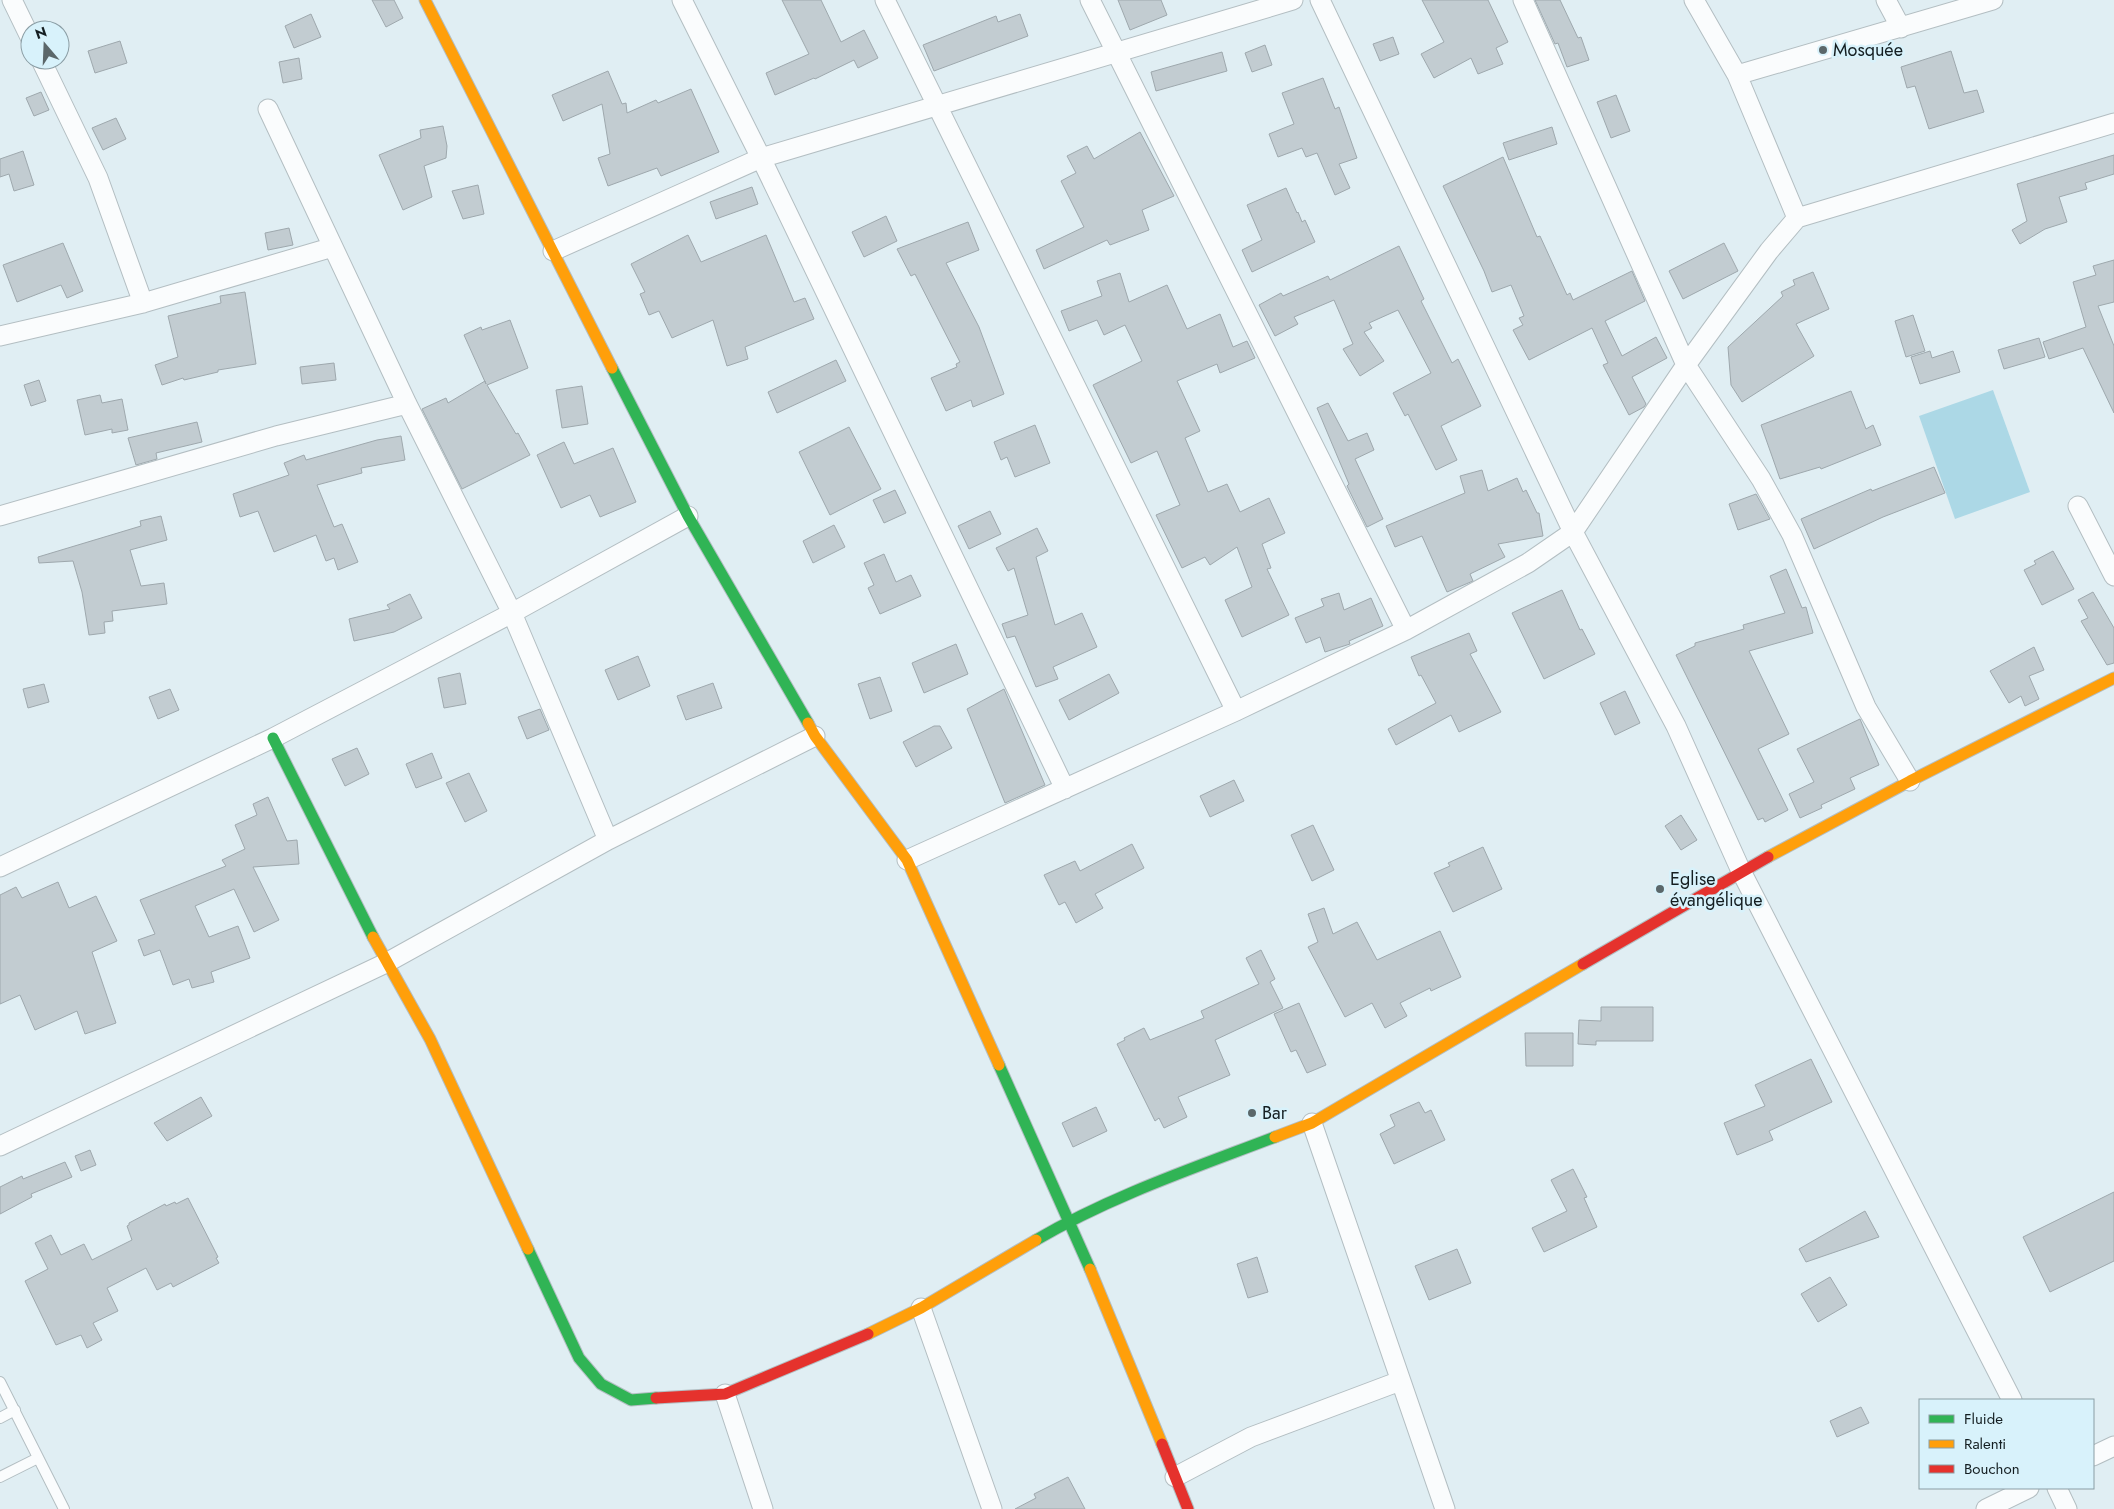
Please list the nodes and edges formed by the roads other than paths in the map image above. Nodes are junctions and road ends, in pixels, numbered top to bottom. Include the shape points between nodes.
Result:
1 (12, 0) edge
2 (425, 0) edge
3 (682, 0) edge
4 (885, 0) edge
5 (1090, 0) edge
6 (1293, 0) edge
7 (1320, 0) edge
8 (1523, 0) edge
9 (1694, 0) edge
10 (1886, 0) edge
11 (1993, 0) edge
12 (22, 20) edge
13 (1901, 28) junction
14 (1115, 53) junction
15 (46, 70) edge
16 (1737, 75) junction
17 (938, 106) junction
18 (268, 109) dead end
19 (2114, 123) edge
20 (761, 158) junction
21 (1797, 218) junction
22 (333, 246) junction
23 (552, 251) junction
24 (143, 302) junction
25 (0, 336) edge
26 (1686, 365) junction
27 (407, 404) junction
28 (2078, 506) dead end
29 (0, 516) edge
30 (688, 516) junction
31 (1573, 532) junction
32 (2114, 576) edge
33 (512, 613) junction
34 (1406, 630) junction
35 (2114, 678) edge
36 (1236, 711) junction
37 (814, 736) junction
38 (273, 738) junction
39 (1910, 781) junction
40 (1066, 789) junction
41 (608, 840) junction
42 (907, 860) junction
43 (0, 867) edge
44 (1741, 871) junction
45 (386, 963) junction
46 (1312, 1123) junction
47 (0, 1146) edge
48 (1068, 1221) junction
49 (921, 1308) junction
50 (1400, 1381) junction
51 (0, 1382) edge
52 (725, 1394) junction
53 (2011, 1399) edge
54 (14, 1410) junction
55 (0, 1418) edge
56 (2114, 1446) edge
57 (2094, 1456) edge
58 (38, 1458) junction
59 (0, 1477) edge
60 (1175, 1477) junction
61 (2027, 1489) edge
62 (2057, 1489) edge
63 (64, 1509) edge
64 (763, 1509) edge
65 (992, 1509) edge
66 (1188, 1509) edge
67 (1445, 1509) edge
68 (1986, 1509) edge
69 (2067, 1509) edge

1 - 12 street
2 - 23 street
3 - 20 street
4 - 17 street
5 - 14 street
6 - 14 street
7 - 31 street
8 - 26 street
9 - 16 street
10 - 13 street
11 - 13 street
13 - 16 street
14 - 17 street
14 - 34 street
15 - 24 street via 98,178
16 - 21 street
17 - 20 street
17 - 36 street
18 - 22 street
19 - 21 street
20 - 23 street
20 - 40 street
21 - 26 street
22 - 24 street
22 - 27 street
23 - 30 street
24 - 25 street
26 - 31 street
26 - 39 street via 1761,479 1792,535 1866,707
27 - 29 street via 276,436
27 - 33 street
28 - 32 street
30 - 33 street
30 - 37 street
31 - 34 street via 1528,563
31 - 44 street via 1676,726
33 - 38 street
33 - 41 street
34 - 36 street
35 - 39 street
36 - 40 street
37 - 41 street
37 - 42 street
38 - 43 street
38 - 45 street
39 - 44 street
40 - 42 street
41 - 45 street
42 - 48 street
44 - 46 street
44 - 53 street
45 - 47 street
45 - 52 street via 430,1039 579,1358 601,1384 631,1400
46 - 48 street via 1144,1186
46 - 50 street
48 - 49 street
48 - 60 street
49 - 52 street via 853,1341
49 - 65 street
50 - 60 street via 1251,1437
50 - 67 street
51 - 54 lane
52 - 64 street
54 - 55 lane
54 - 58 lane
56 - 57 street
58 - 59 lane
58 - 63 lane
60 - 66 street
61 - 68 street
62 - 69 street

